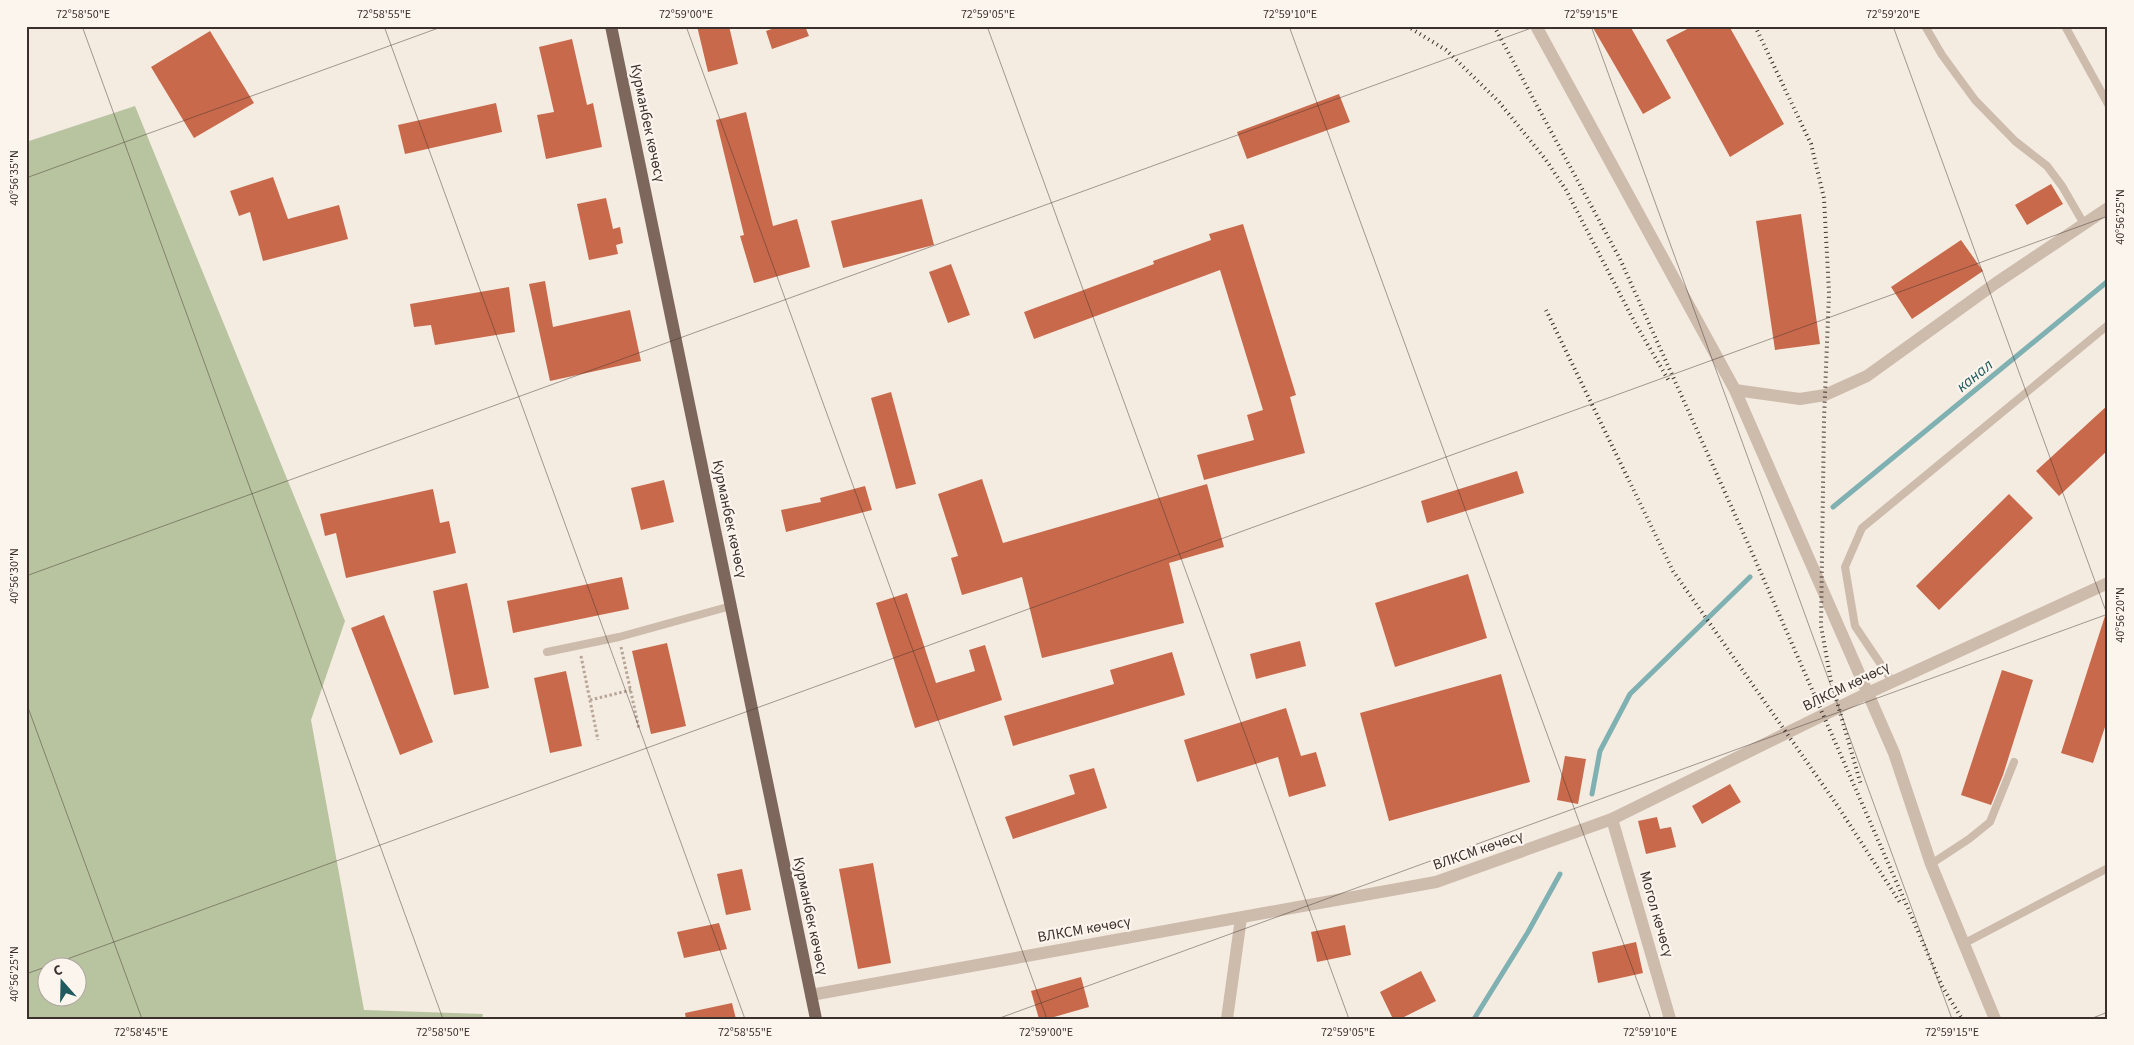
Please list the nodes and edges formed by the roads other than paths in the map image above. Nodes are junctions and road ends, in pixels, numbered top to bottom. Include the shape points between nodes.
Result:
1 (611, 26) edge
2 (1536, 26) edge
3 (1925, 26) edge
4 (2065, 26) edge
5 (2108, 104) edge
6 (2108, 208) edge
7 (2084, 224) junction
8 (2108, 325) edge
9 (1734, 390) junction
10 (2108, 583) edge
11 (731, 606) junction
12 (547, 652) dead end
13 (1892, 681) junction
14 (1868, 692) junction
15 (2014, 762) dead end
16 (1612, 819) junction
17 (1931, 864) junction
18 (2108, 868) edge
19 (1241, 918) junction
20 (1963, 944) junction
21 (811, 995) junction
22 (816, 1019) edge
23 (1228, 1019) edge
24 (1670, 1019) edge
25 (1995, 1019) edge

1 - 11 main road, Курманбек көчөсү
2 - 9 street
3 - 7 lane via 1976,100 2015,142 2046,166
4 - 5 lane
6 - 7 street
7 - 9 street via 1996,282 1867,376 1825,395 1800,399
8 - 13 lane via 1862,528 1845,567 1855,626
9 - 14 street
10 - 13 street, ВЛКСМ көчөсү
11 - 12 lane via 619,637
11 - 21 main road, Курманбек көчөсү
13 - 14 street, ВЛКСМ көчөсү
14 - 16 street, ВЛКСМ көчөсү
14 - 17 street via 1894,752
15 - 17 lane via 1990,822
16 - 19 street, ВЛКСМ көчөсү via 1436,882
16 - 24 street, Могол көчөсү
17 - 20 street
18 - 20 lane
19 - 21 street, ВЛКСМ көчөсү
19 - 23 street
20 - 25 street
21 - 22 main road, Курманбек көчөсү

